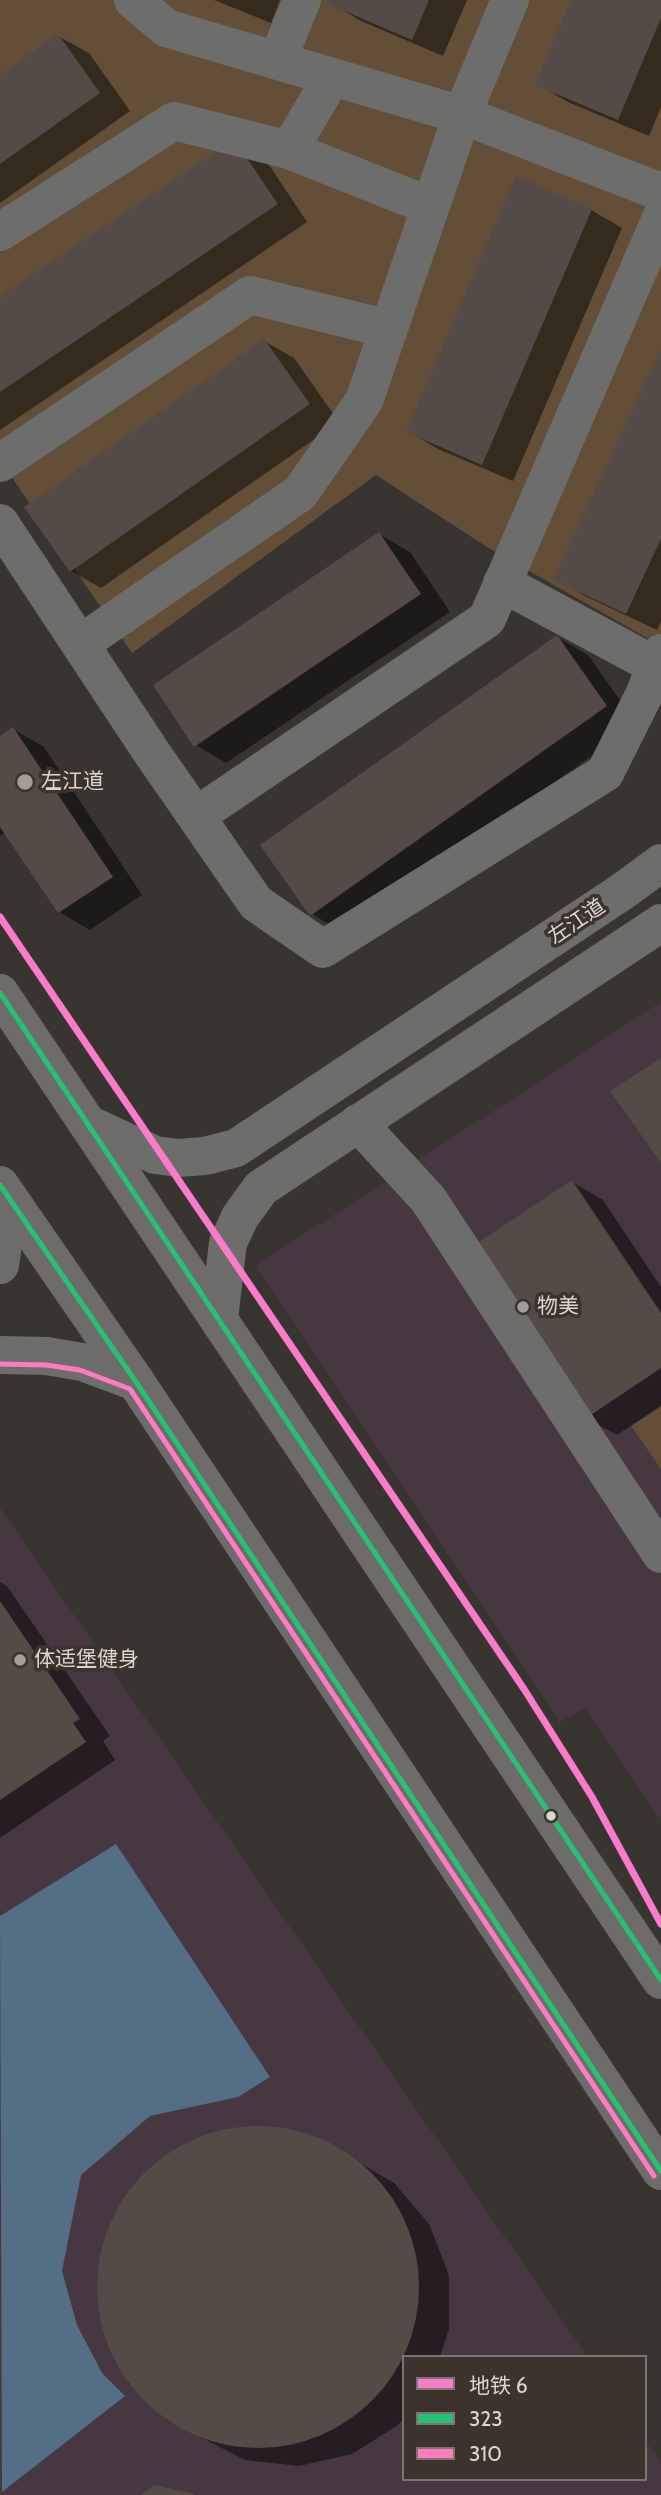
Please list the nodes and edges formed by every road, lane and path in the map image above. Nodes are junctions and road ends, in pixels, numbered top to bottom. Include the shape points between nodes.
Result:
1 (133, 0) edge
2 (302, 0) edge
3 (510, 0) edge
4 (277, 61) junction
5 (332, 77) junction
6 (462, 114) junction
7 (289, 150) junction
8 (661, 192) edge
9 (430, 206) junction
10 (661, 218) edge
11 (0, 232) edge
12 (389, 329) junction
13 (0, 463) edge
14 (0, 523) edge
15 (502, 583) junction
16 (80, 644) junction
17 (658, 659) edge
18 (196, 816) junction
19 (661, 863) edge
20 (661, 923) edge
21 (0, 993) edge
22 (358, 1123) junction
23 (88, 1124) junction
24 (3, 1190) edge
25 (0, 1265) edge
26 (219, 1319) junction
27 (0, 1356) edge
28 (136, 1382) junction
29 (661, 1554) edge
30 (661, 1980) edge
31 (661, 2171) edge

1 - 4 street via 166,27
2 - 4 street
3 - 6 street
4 - 5 street
5 - 6 street
5 - 7 street
6 - 8 street
6 - 9 street
7 - 9 street
7 - 11 street via 174,121
9 - 12 street
10 - 15 street
12 - 13 street via 250,295
12 - 16 street via 364,401 300,493
14 - 16 street
15 - 17 street
15 - 18 street via 488,619
16 - 18 street
17 - 18 street via 605,773 323,949 256,903
19 - 23 street, 左江道 via 236,1148 178,1158 155,1154
20 - 22 street
21 - 23 main road
22 - 26 street via 261,1188 240,1217 228,1243
22 - 29 street via 428,1199
23 - 26 main road
24 - 25 street
24 - 28 main road
26 - 30 main road
27 - 28 street via 82,1362
28 - 31 main road

